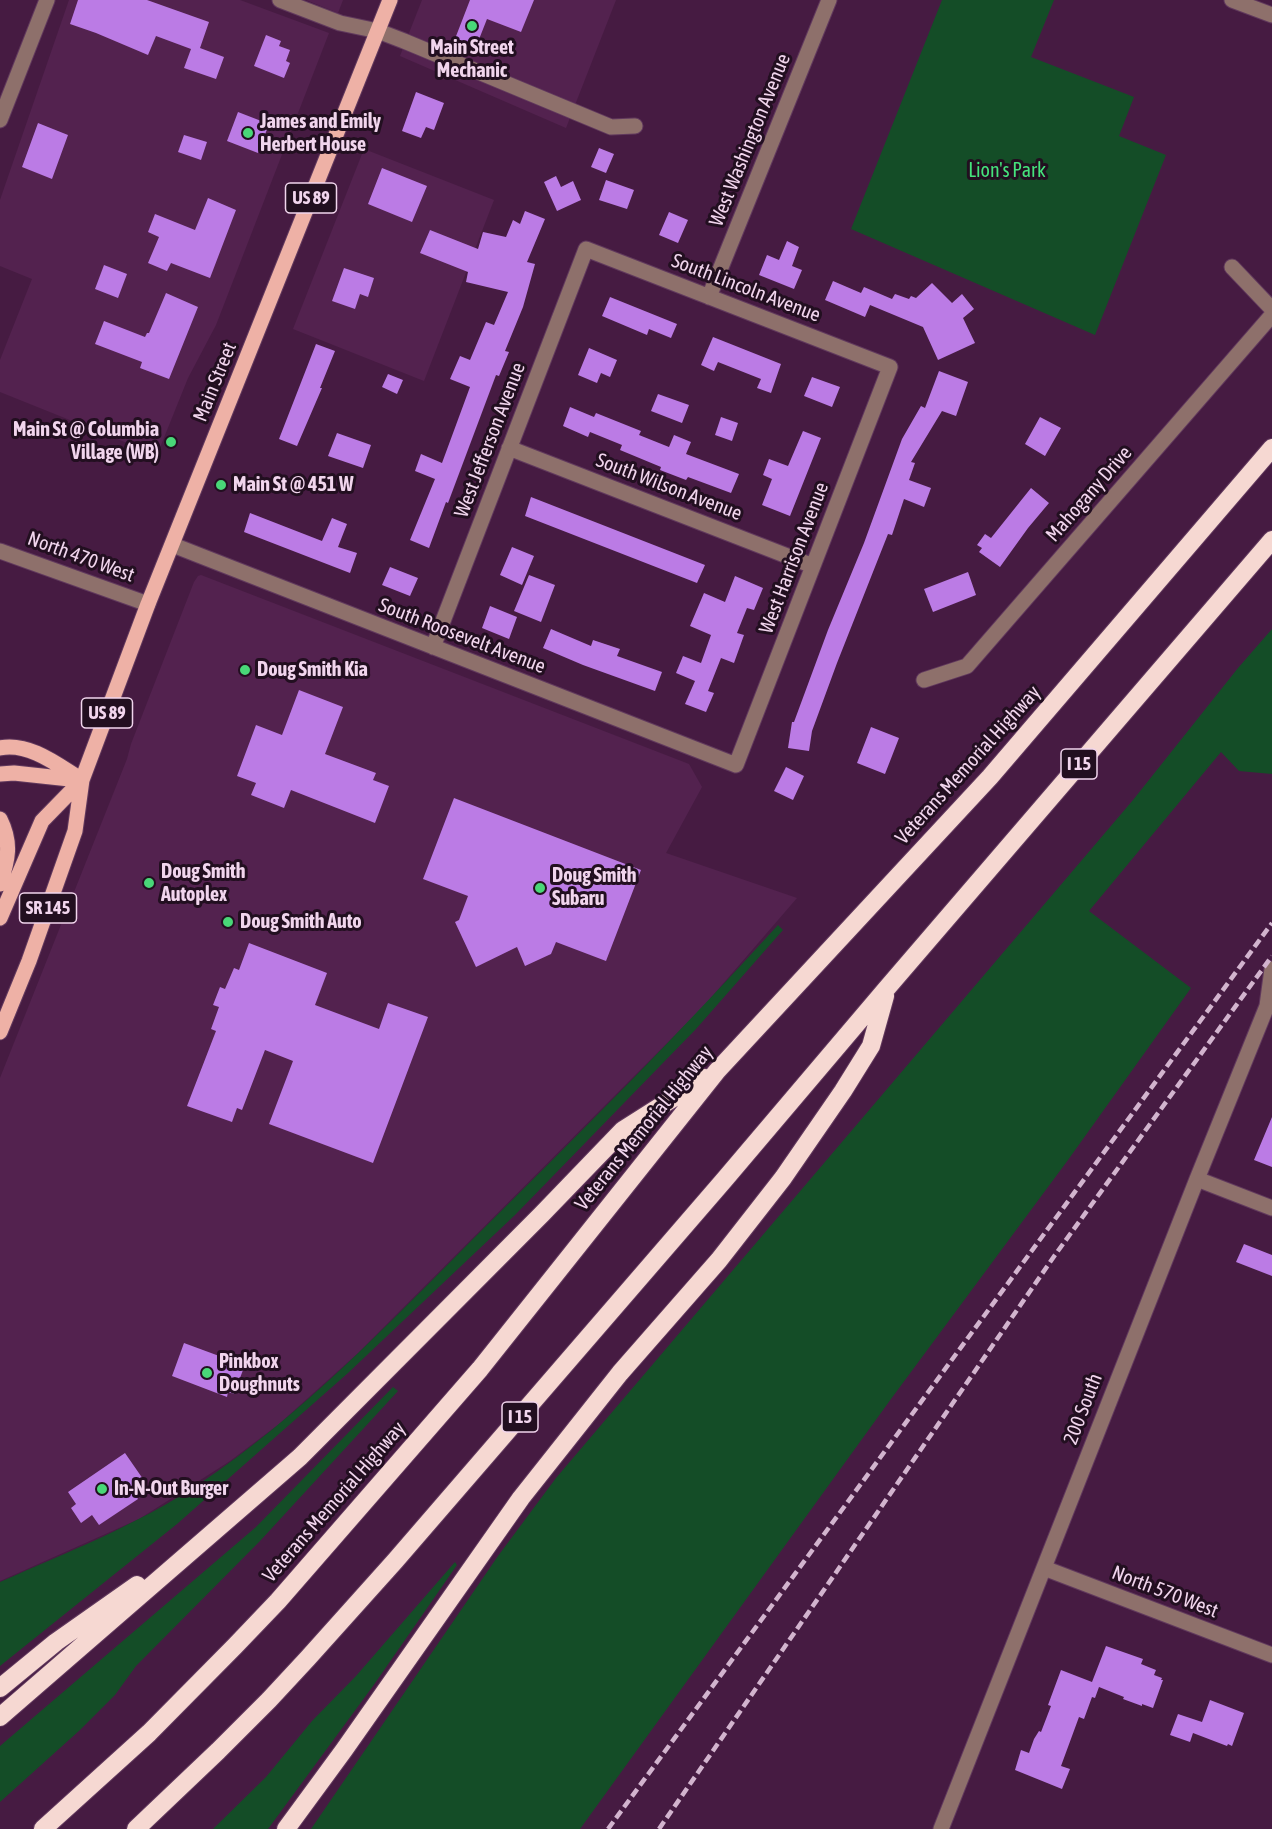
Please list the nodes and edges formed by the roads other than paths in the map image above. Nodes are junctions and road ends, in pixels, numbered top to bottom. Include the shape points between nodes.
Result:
1 (47, 0) edge
2 (280, 0) edge
3 (390, 0) edge
4 (829, 0) edge
5 (1232, 0) edge
6 (1272, 15) edge
7 (378, 31) junction
8 (0, 120) edge
9 (634, 126) dead end
10 (586, 249) joint
11 (1232, 267) dead end
12 (709, 297) junction
13 (1272, 309) edge
14 (1272, 315) edge
15 (890, 367) joint
16 (509, 448) junction
17 (1272, 448) edge
18 (1272, 540) edge
19 (173, 545) junction
20 (0, 551) edge
21 (813, 566) junction
22 (148, 604) junction
23 (433, 647) junction
24 (924, 680) dead end
25 (0, 748) edge
26 (736, 765) joint
27 (0, 774) edge
28 (82, 780) junction
29 (0, 819) edge
30 (0, 884) edge
31 (0, 918) edge
32 (1272, 969) edge
33 (887, 988) junction
34 (1269, 1003) edge
35 (0, 1032) edge
36 (717, 1071) junction
37 (1197, 1179) junction
38 (1272, 1208) edge
39 (203, 1541) junction
40 (1044, 1568) junction
41 (1272, 1655) edge
42 (0, 1688) edge
43 (0, 1717) edge
44 (43, 1829) edge
45 (136, 1829) edge
46 (286, 1829) edge
47 (941, 1829) edge

1 - 8 street
2 - 7 street via 340,23
3 - 7 main road, Main Street / US 89
4 - 12 street, West Washington Avenue
5 - 6 street
7 - 9 street via 611,127
7 - 19 main road, Main Street / US 89
10 - 12 street, South Lincoln Avenue
10 - 16 street, West Jefferson Avenue
11 - 13 street
12 - 15 street, South Lincoln Avenue
14 - 24 street, Mahogany Drive via 967,666
15 - 21 street, West Harrison Avenue
16 - 21 street, South Wilson Avenue
16 - 23 street, West Jefferson Avenue
17 - 36 highway, Veterans Memorial Highway via 990,777
18 - 33 highway, I 15
19 - 22 main road, Main Street / US 89
19 - 23 street, South Roosevelt Avenue
20 - 22 street, North 470 West
21 - 26 street, West Harrison Avenue
22 - 28 main road, Main Street / US 89
23 - 26 street, South Roosevelt Avenue
25 - 28 main road via 37,752
27 - 28 main road
28 - 31 main road, Main Street / SR 145 via 42,822
28 - 35 main road, Main Street / SR 145 via 75,831
29 - 30 main road via 8,840 8,859
32 - 34 street, 200 South
33 - 45 highway, I 15 via 353,1608 269,1700
33 - 46 highway via 871,1046 783,1178 521,1498
34 - 37 street, 200 South
36 - 39 highway via 623,1130 345,1414 278,1478
36 - 44 highway, Veterans Memorial Highway via 480,1369 278,1600 149,1733
37 - 38 street
37 - 40 street, 200 South
39 - 42 highway via 56,1642
39 - 43 highway
40 - 41 street, North 570 West
40 - 47 street, 200 South

